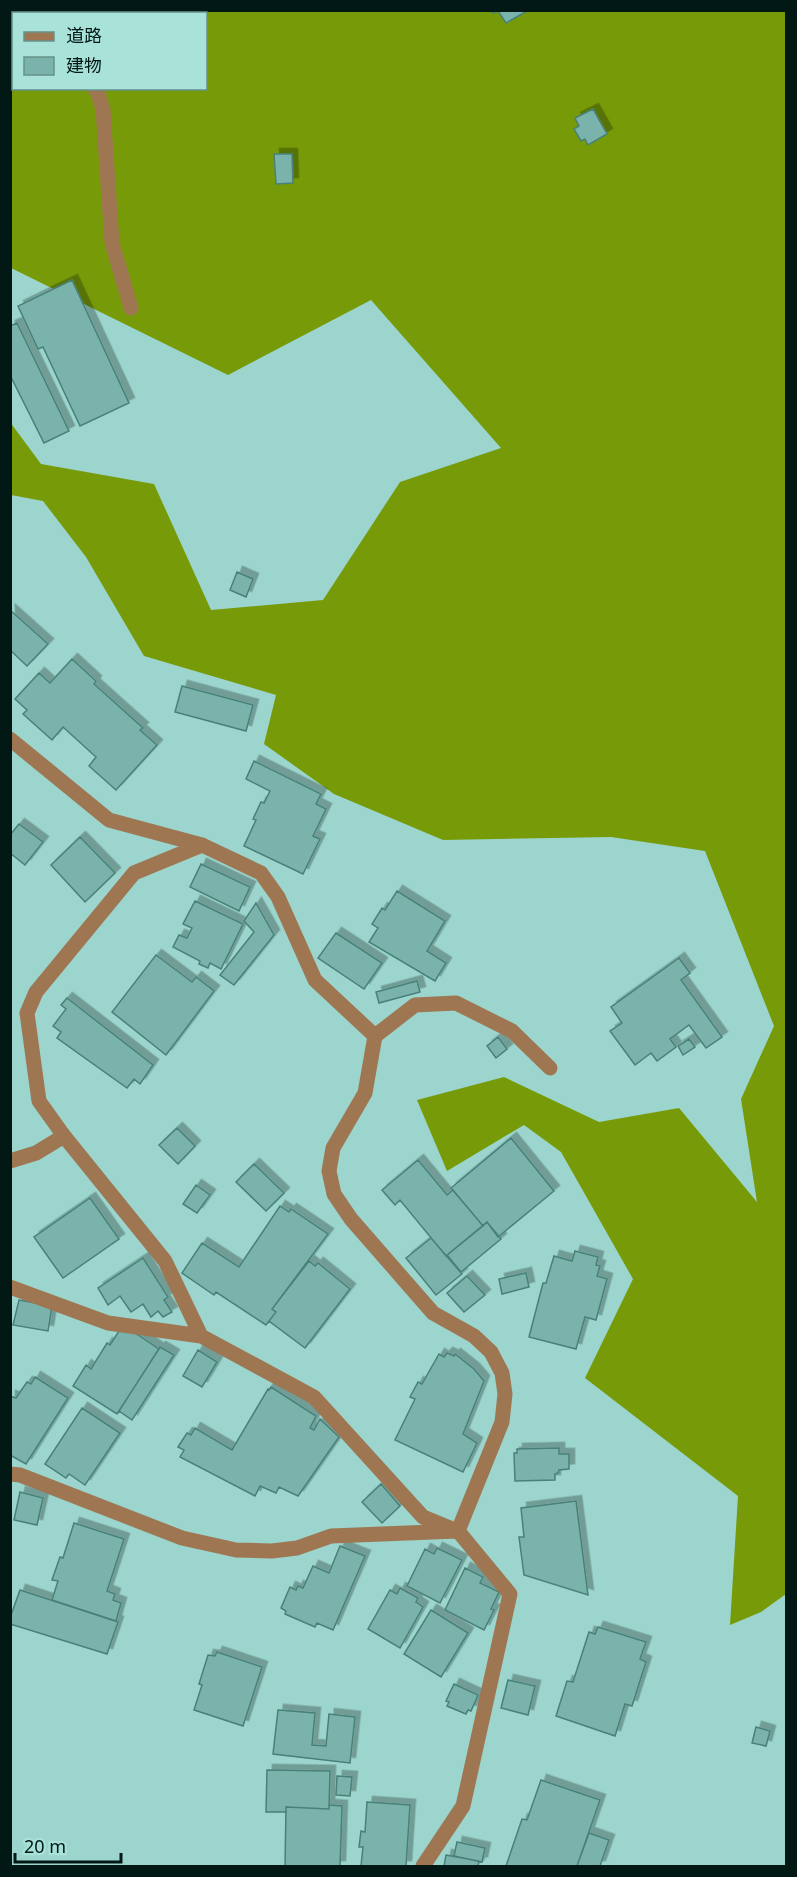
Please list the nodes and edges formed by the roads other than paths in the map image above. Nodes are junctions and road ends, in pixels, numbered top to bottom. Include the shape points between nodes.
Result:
1 (96, 90) edge
2 (131, 308) dead end
3 (10, 739) edge
4 (202, 845) junction
5 (375, 1036) junction
6 (550, 1068) dead end
7 (64, 1136) junction
8 (10, 1161) edge
9 (10, 1287) edge
10 (201, 1336) junction
11 (10, 1473) edge
12 (458, 1531) junction
13 (423, 1866) edge

1 - 2 street via 103,109 111,243
3 - 4 street via 109,820
4 - 5 street via 261,873 278,897 315,980
4 - 7 street via 134,873 36,992 27,1013 39,1101
5 - 6 street via 415,1005 456,1003 512,1031
5 - 12 street via 365,1093 333,1148 329,1171 334,1194 351,1219 433,1312 474,1336 491,1352 502,1373 502,1422
7 - 8 street via 36,1153
7 - 10 street via 165,1261
9 - 10 street via 108,1323
10 - 12 street via 314,1397 423,1517
11 - 12 street via 182,1538 236,1550 297,1548 331,1536
12 - 13 street via 510,1594 463,1806

